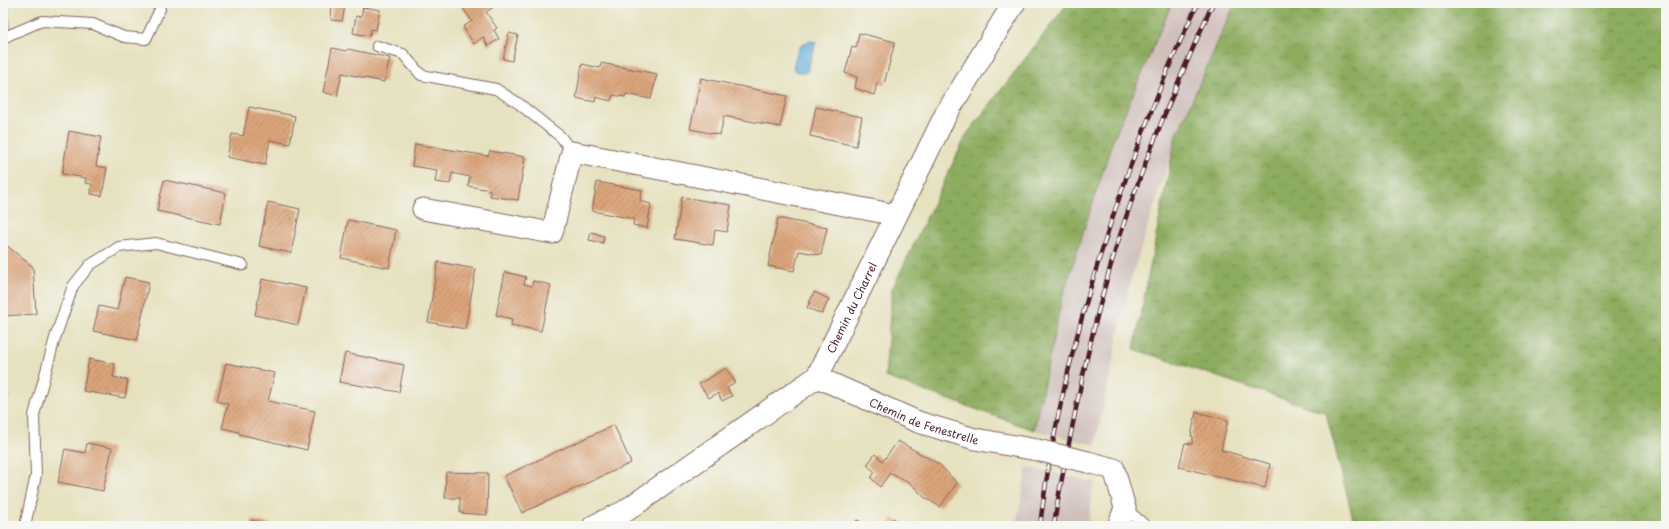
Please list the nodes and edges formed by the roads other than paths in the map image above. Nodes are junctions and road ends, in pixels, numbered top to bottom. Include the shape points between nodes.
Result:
1 (1014, 3) edge
2 (160, 9) dead end
3 (3, 40) edge
4 (377, 46) dead end
5 (572, 152) junction
6 (423, 209) dead end
7 (896, 216) junction
8 (243, 265) dead end
9 (817, 377) junction
10 (1122, 517) edge
11 (25, 526) edge
12 (594, 526) edge
13 (1146, 526) edge

1 - 7 street, Chemin du Charrel via 946,114
2 - 3 lane via 146,39 124,37 93,24 42,21
4 - 5 lane via 403,54 421,76 496,89 561,137
5 - 6 street via 552,233
5 - 7 street
7 - 9 street, Chemin du Charrel
8 - 11 lane via 156,243 118,247 90,265 73,286 55,338 34,415 36,475
9 - 10 street, Chemin de Fenestrelle, bridge via 918,422 1114,470
9 - 12 street, Chemin du Charrel via 624,512
10 - 13 lane

